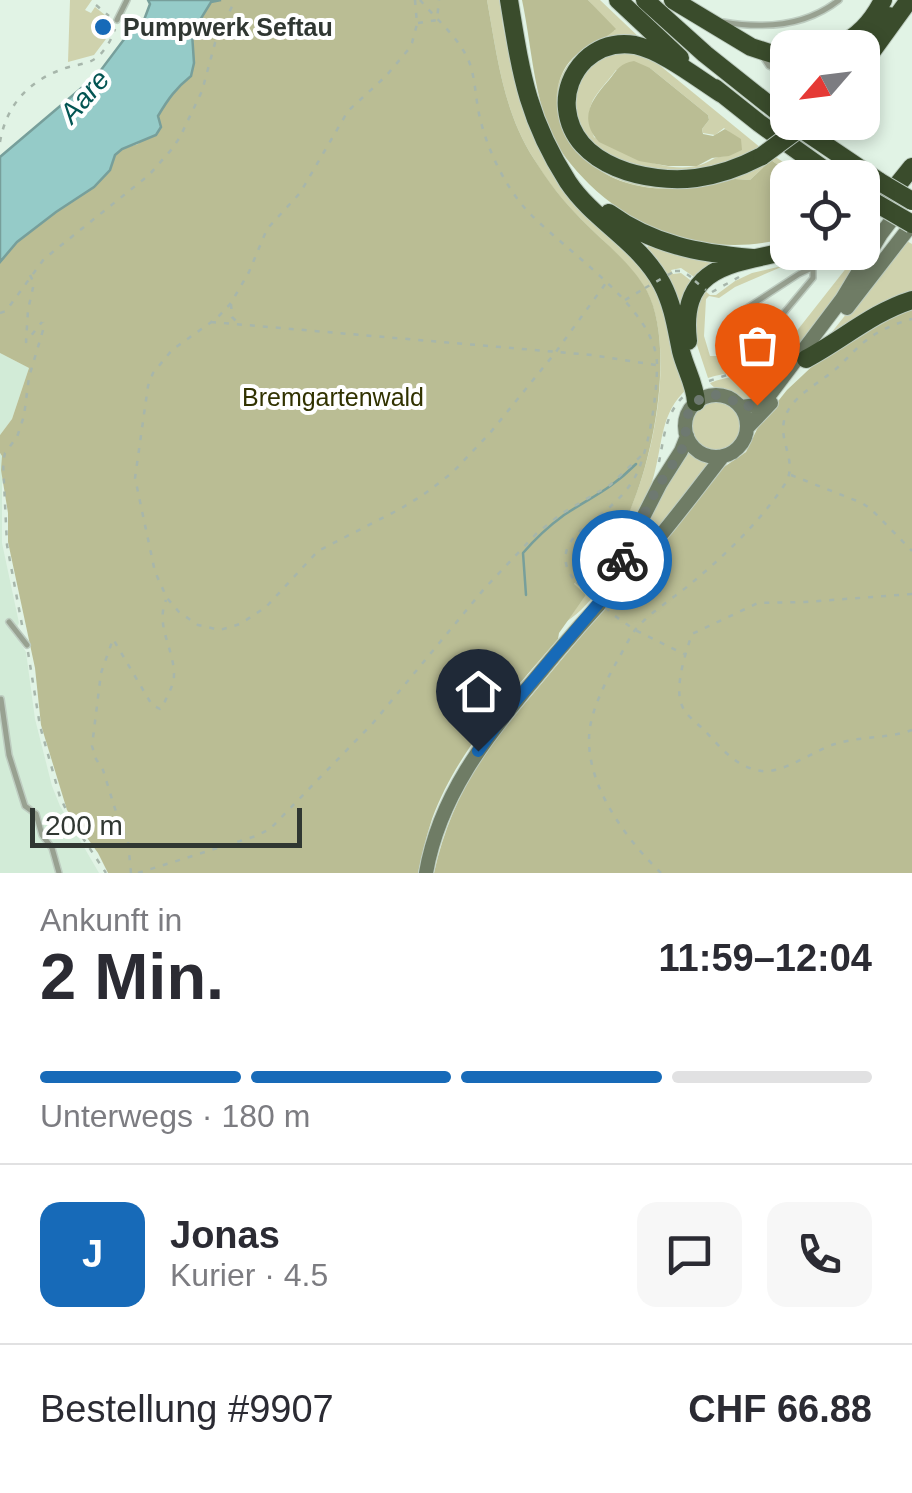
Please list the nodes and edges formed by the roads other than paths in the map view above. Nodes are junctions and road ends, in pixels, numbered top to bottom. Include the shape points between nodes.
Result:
1 (126, 0) edge
2 (510, 0) edge
3 (618, 0) edge
4 (645, 0) edge
5 (673, 0) edge
6 (839, 0) edge
7 (883, 0) edge
8 (906, 0) edge
9 (702, 18) junction
10 (117, 20) road end
11 (862, 30) edge
12 (874, 30) edge
13 (880, 38) edge
14 (770, 55) edge
15 (722, 94) junction
16 (770, 106) edge
17 (784, 140) edge
18 (817, 140) edge
19 (810, 160) edge
20 (559, 165) junction
21 (912, 168) edge
22 (912, 198) edge
23 (880, 203) edge
24 (880, 205) edge
25 (912, 224) edge
26 (880, 234) edge
27 (770, 255) edge
28 (752, 258) junction
29 (814, 267) joint
30 (857, 270) edge
31 (912, 300) edge
32 (806, 359) junction
33 (702, 393) junction
34 (741, 407) junction
35 (751, 430) junction
36 (686, 436) junction
37 (725, 460) junction
38 (602, 599) junction
39 (9, 622) dead end
40 (27, 645) road end
41 (0, 697) edge
42 (60, 873) edge
43 (426, 873) edge

1 - 10 lane
2 - 20 highway via 527,98
3 - 15 highway
4 - 16 highway
5 - 9 highway
6 - 9 lane via 786,23
7 - 11 highway
8 - 12 highway
8 - 13 highway
9 - 14 highway
15 - 17 highway, bridge via 653,52 619,44 591,55 576,71 568,114 594,155 645,176 730,170
15 - 19 highway
18 - 22 highway, bridge
20 - 28 highway via 595,202 642,234 685,250
20 - 33 highway via 579,196 663,285 694,389
21 - 23 highway
22 - 26 main road
24 - 25 highway, bridge
25 - 32 main road
27 - 28 highway
28 - 33 highway via 711,273 690,301 689,347
29 - 29 lane via 738,314 736,327 772,328 814,278
30 - 34 main road via 770,394
31 - 32 highway
32 - 35 main road
33 - 34 main road via 732,398
33 - 36 main road via 687,414
34 - 35 main road
35 - 37 main road
36 - 37 main road via 701,453
36 - 38 main road
37 - 38 main road
38 - 43 main road via 465,770
39 - 40 lane
41 - 42 lane via 24,806 36,814

